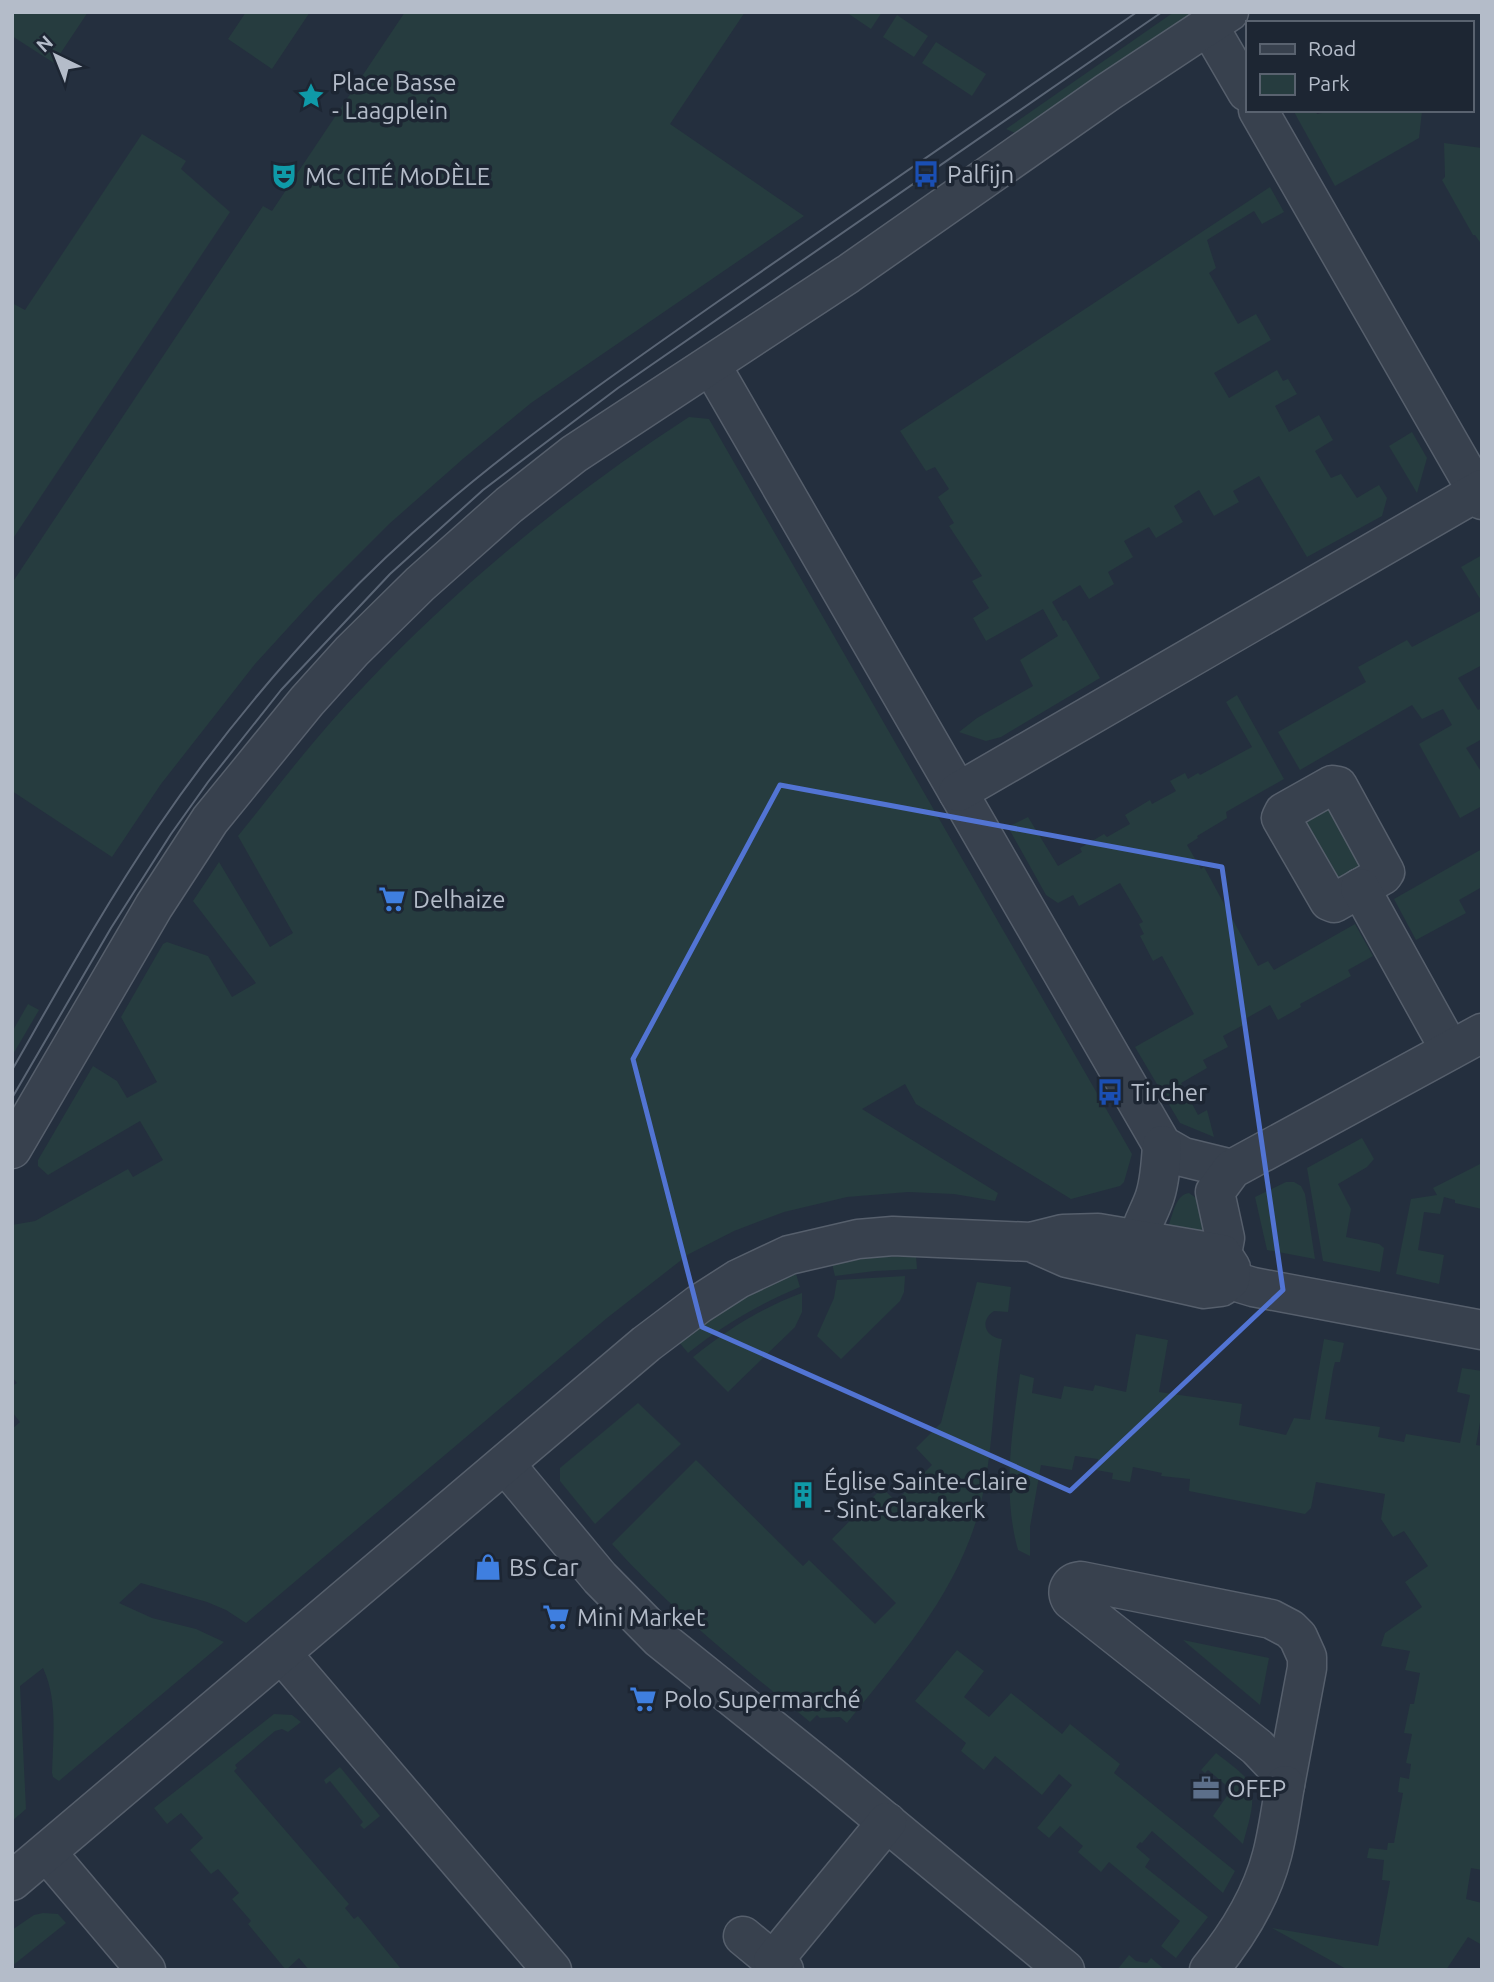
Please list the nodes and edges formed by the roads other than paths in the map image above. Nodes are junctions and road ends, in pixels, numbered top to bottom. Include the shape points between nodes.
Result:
1 (1219, 18) edge
2 (1246, 89) edge
3 (1259, 112) edge
4 (711, 365) junction
5 (1480, 493) edge
6 (958, 792) junction
7 (1360, 888) dead end
8 (1466, 1042) edge
9 (1162, 1145) junction
10 (12, 1149) edge
11 (1232, 1169) junction
12 (1138, 1238) junction
13 (1031, 1242) junction
14 (1226, 1267) junction
15 (1160, 1279) junction
16 (1482, 1331) edge
17 (505, 1464) junction
18 (282, 1654) junction
19 (1285, 1785) junction
20 (887, 1822) junction
21 (47, 1853) junction
22 (12, 1881) edge
23 (743, 1936) dead end
24 (779, 1965) edge
25 (146, 1970) edge
26 (552, 1970) edge
27 (1065, 1970) edge
28 (1209, 1970) edge

1 - 2 street
1 - 4 street
3 - 5 street
4 - 6 street
4 - 10 street via 574,454 509,505 410,594 307,701 231,793 181,863
5 - 6 street
6 - 9 street
7 - 8 street
8 - 11 street
9 - 11 street via 1184,1157
9 - 12 street via 1154,1198
11 - 14 street via 1216,1192
12 - 13 street via 1063,1234
12 - 14 street
12 - 15 street via 1140,1260
13 - 15 street via 1068,1258
13 - 17 street via 893,1236 789,1255 699,1304
14 - 15 street via 1222,1286 1213,1289
14 - 16 street via 1253,1287
17 - 18 street
17 - 20 street via 640,1621
18 - 21 street
18 - 26 street
19 - 19 street via 1307,1668 1303,1647 1290,1629 1271,1619 1081,1581 1072,1584 1071,1600 1257,1747 1278,1769
19 - 28 street via 1272,1855 1259,1894 1241,1928
20 - 24 street
20 - 27 street
21 - 22 street
21 - 25 street
23 - 24 street

